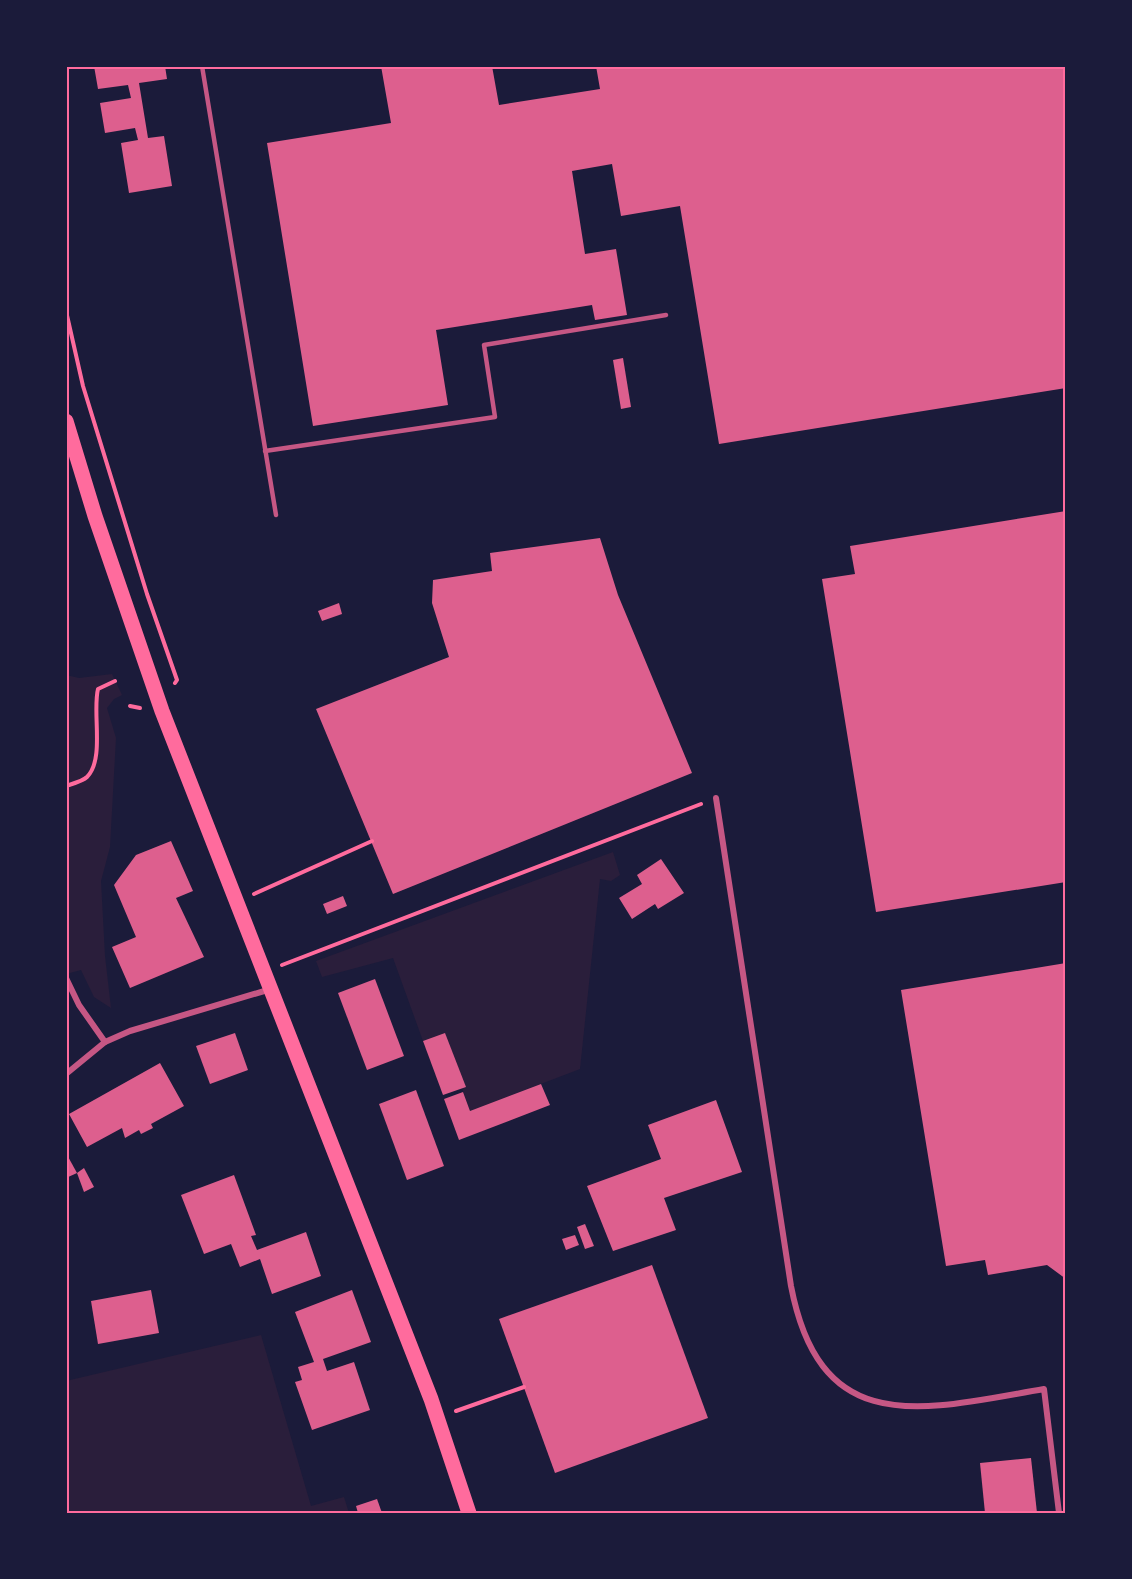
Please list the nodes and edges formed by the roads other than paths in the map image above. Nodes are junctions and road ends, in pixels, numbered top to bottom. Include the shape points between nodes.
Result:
1 (202, 66) edge
2 (666, 315) dead end
3 (66, 421) edge
4 (266, 451) junction
5 (276, 515) dead end
6 (716, 798) road end
7 (66, 978) edge
8 (271, 989) junction
9 (105, 1042) junction
10 (66, 1074) edge
11 (469, 1513) edge
12 (1059, 1513) edge

1 - 4 lane
2 - 4 lane via 484,345 495,417
3 - 8 main road via 162,711
4 - 5 lane
6 - 12 street via 790,1280 797,1319 807,1342 839,1381 880,1404 932,1407 1044,1389
7 - 9 street
8 - 9 street
8 - 11 main road via 438,1418
9 - 10 street

